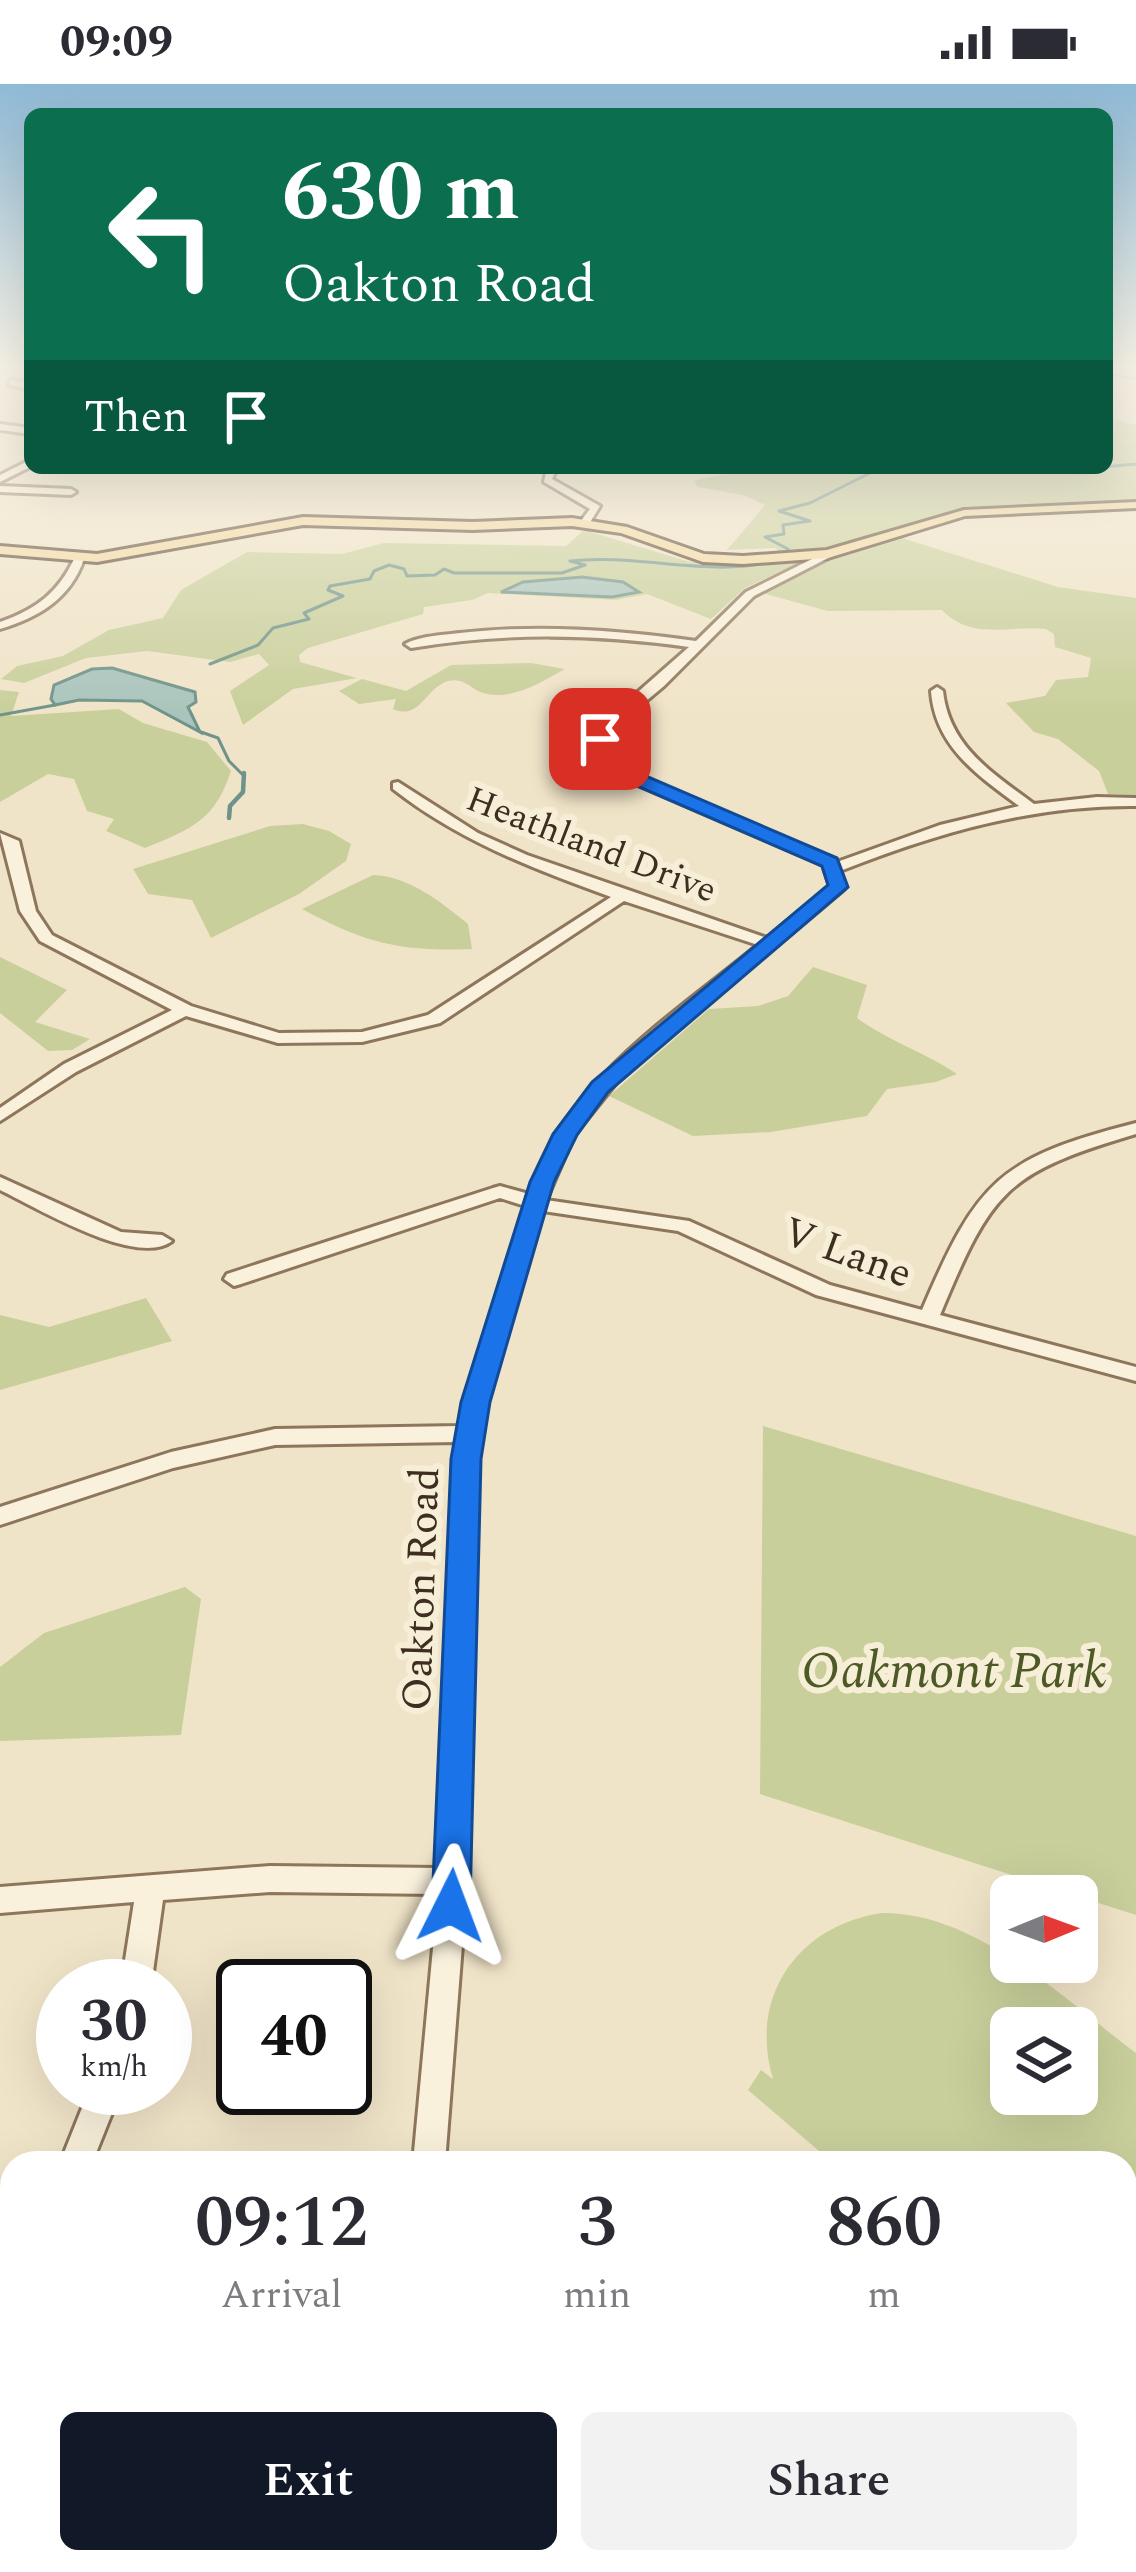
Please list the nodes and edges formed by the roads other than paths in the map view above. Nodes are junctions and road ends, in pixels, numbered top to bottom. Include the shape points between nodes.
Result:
1 (555, 484) edge
2 (0, 489) edge
3 (71, 492) dead end
4 (1136, 505) edge
5 (585, 522) junction
6 (0, 550) edge
7 (828, 554) junction
8 (80, 559) junction
9 (0, 626) edge
10 (411, 644) dead end
11 (698, 645) junction
12 (937, 691) dead end
13 (398, 786) dead end
14 (1136, 802) edge
15 (1029, 806) junction
16 (0, 837) edge
17 (835, 868) junction
18 (625, 894) junction
19 (771, 944) junction
20 (185, 1010) junction
21 (0, 1116) edge
22 (1136, 1128) edge
23 (0, 1184) edge
24 (536, 1204) junction
25 (161, 1240) dead end
26 (234, 1279) dead end
27 (928, 1319) junction
28 (1136, 1374) edge
29 (470, 1434) junction
30 (0, 1516) edge
31 (452, 1881) junction
32 (150, 1892) junction
33 (0, 1900) edge
34 (140, 1959) edge
35 (95, 2115) edge
36 (81, 2151) edge
37 (430, 2151) edge

1 - 5 street via 594,504
2 - 3 street
4 - 7 main road via 954,515
5 - 7 main road via 710,559
5 - 8 main road via 302,521
6 - 8 main road
7 - 11 street via 757,589
8 - 9 street via 48,604
10 - 11 street via 563,628
11 - 17 street via 606,724 604,755 631,778
12 - 15 street via 952,742
13 - 18 street, Heathland Drive via 504,850
14 - 15 street
15 - 17 street
16 - 20 street via 12,841 28,911 46,938
17 - 19 street, Oakton Road via 836,892
18 - 19 street, Heathland Drive
18 - 20 street via 456,1008 406,1028 278,1038
19 - 24 street, Oakton Road via 600,1087 565,1134
20 - 21 street via 70,1068
22 - 27 street via 1034,1160 987,1198 971,1216
23 - 25 street via 116,1238
24 - 26 street, V Lane via 517,1194 484,1194
24 - 27 street, V Lane via 682,1225 824,1290
24 - 29 street, Oakton Road
27 - 28 street, V Lane
29 - 30 street via 257,1440
29 - 31 street, Oakton Road
31 - 32 street via 270,1880
31 - 37 street, Oakton Road
32 - 33 street
32 - 34 street
35 - 36 street

